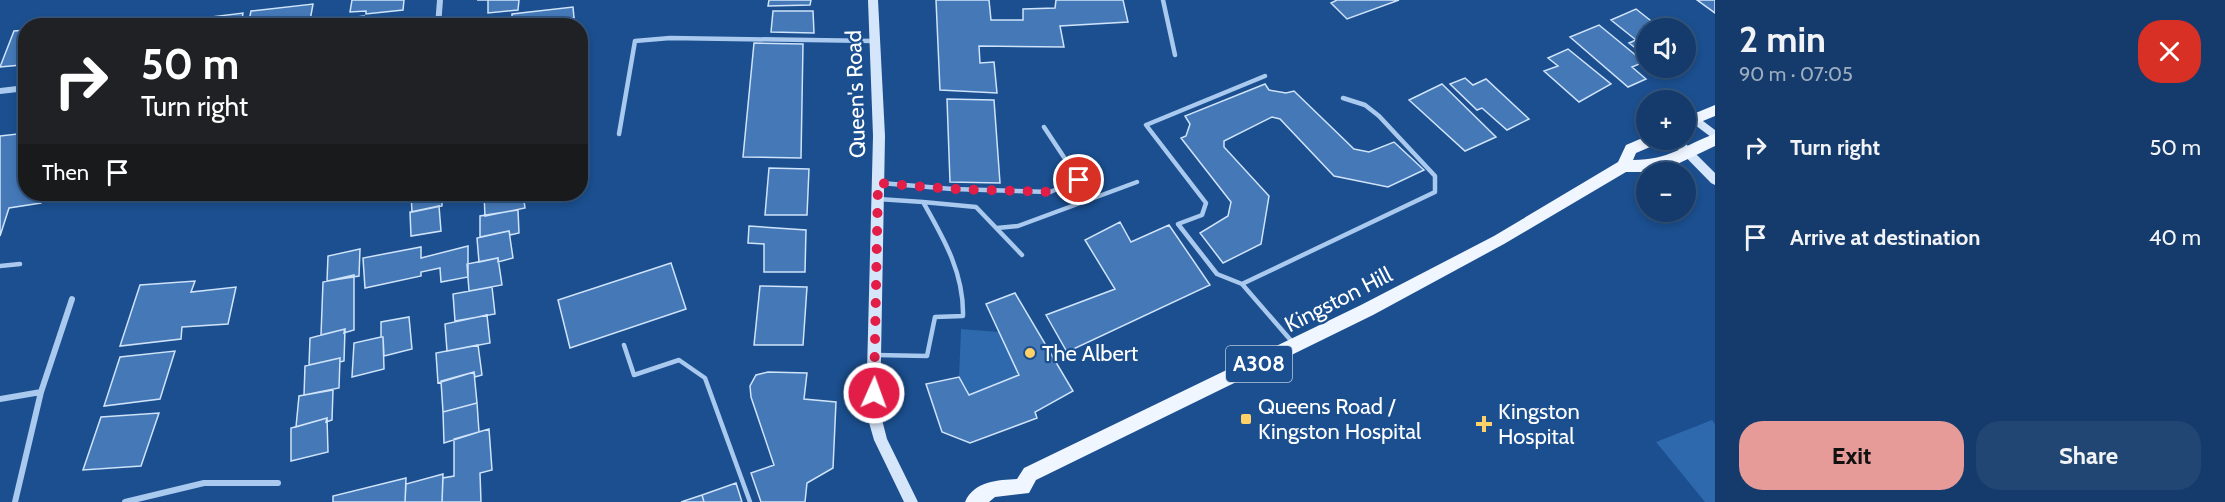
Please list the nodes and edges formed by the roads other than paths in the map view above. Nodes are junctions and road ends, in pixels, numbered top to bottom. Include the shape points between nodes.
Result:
1 (440, 0) edge
2 (873, 0) edge
3 (1163, 0) edge
4 (439, 18) edge
5 (873, 41) junction
6 (1175, 55) dead end
7 (1265, 76) dead end
8 (18, 89) edge
9 (0, 91) edge
10 (1343, 98) dead end
11 (1715, 110) edge
12 (1696, 119) edge
13 (1696, 125) edge
14 (1044, 128) dead end
15 (619, 134) dead end
16 (1715, 138) edge
17 (1636, 147) edge
18 (1685, 150) edge
19 (1688, 153) junction
20 (1624, 166) junction
21 (1715, 180) edge
22 (1137, 182) dead end
23 (878, 183) junction
24 (878, 199) junction
25 (923, 202) junction
26 (997, 228) junction
27 (1022, 255) dead end
28 (20, 264) dead end
29 (0, 266) edge
30 (1242, 284) junction
31 (72, 299) dead end
32 (624, 345) dead end
33 (1296, 346) junction
34 (876, 355) junction
35 (41, 392) junction
36 (0, 399) edge
37 (278, 483) dead end
38 (15, 502) edge
39 (125, 502) edge
40 (750, 502) edge
41 (911, 502) edge
42 (974, 502) edge

1 - 4 street
2 - 5 main road, Queen's Road
3 - 6 lane
5 - 15 lane via 670,38 635,42
5 - 23 main road, Queen's Road
7 - 30 lane via 1146,125 1206,203 1202,214 1178,225 1217,274
8 - 9 street
10 - 30 lane via 1365,105 1379,116 1435,176 1435,192
11 - 12 main road
13 - 16 main road
14 - 23 lane via 1079,180 1050,192
16 - 19 main road, Kingston Hill / A308
17 - 20 main road, Kingston Hill / A308 via 1631,149
18 - 19 main road
19 - 20 main road, Kingston Hill / A308 via 1653,166
19 - 21 main road
20 - 33 main road, Kingston Hill / A308 via 1499,240
22 - 26 lane via 1018,226
23 - 24 main road, Queen's Road
24 - 25 lane
24 - 34 main road, Queen's Road
25 - 26 lane via 976,207
25 - 34 lane via 956,260 964,299 963,316 935,316 927,356
26 - 27 lane
28 - 29 lane
30 - 33 lane
31 - 35 street
32 - 40 lane via 634,375 679,360 705,378
33 - 42 main road, Kingston Hill / A308 via 1030,474 1023,487 992,489
34 - 41 main road, Queen's Road via 873,412 881,440
35 - 36 street
35 - 38 street
37 - 39 street via 204,483

